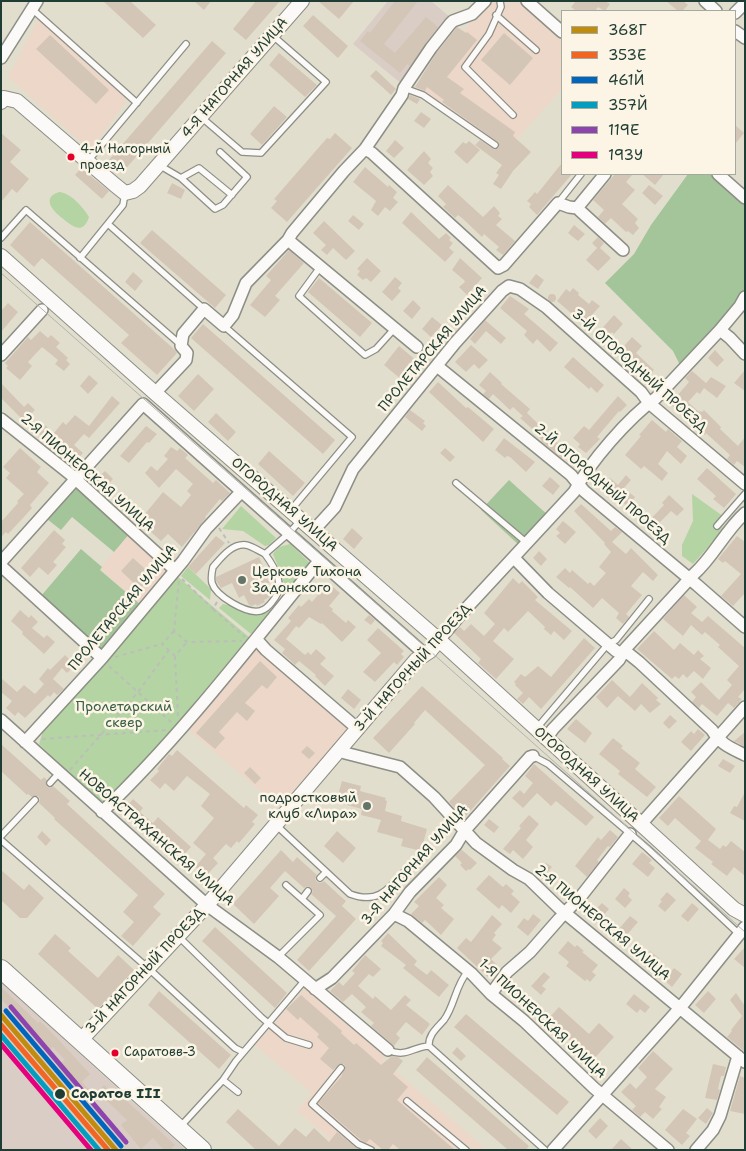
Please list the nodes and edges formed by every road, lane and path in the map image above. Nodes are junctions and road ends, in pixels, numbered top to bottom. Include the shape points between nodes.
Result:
1 (302, 1) edge
2 (484, 1) edge
3 (500, 1) edge
4 (527, 1) edge
5 (705, 1) edge
6 (745, 2) edge
7 (34, 5) edge
8 (715, 10) edge
9 (736, 12) edge
10 (496, 15) junction
11 (561, 31) edge
12 (272, 35) junction
13 (186, 44) dead end
14 (536, 50) dead end
15 (1, 58) edge
16 (404, 88) junction
17 (2, 97) edge
18 (137, 103) junction
19 (513, 115) dead end
20 (201, 117) junction
21 (495, 145) dead end
22 (365, 149) junction
23 (220, 152) dead end
24 (88, 162) junction
25 (159, 165) junction
26 (580, 175) edge
27 (604, 175) edge
28 (719, 175) edge
29 (181, 178) junction
30 (125, 193) junction
31 (232, 195) junction
32 (745, 198) edge
33 (558, 202) junction
34 (577, 208) junction
35 (108, 224) junction
36 (1, 238) edge
37 (288, 240) junction
38 (623, 250) dead end
39 (1, 256) edge
40 (80, 258) junction
41 (321, 266) junction
42 (509, 286) joint
43 (745, 297) edge
44 (204, 309) junction
45 (42, 310) dead end
46 (224, 326) junction
47 (395, 328) junction
48 (720, 330) junction
49 (182, 346) junction
50 (417, 347) dead end
51 (745, 354) edge
52 (1, 355) edge
53 (437, 366) junction
54 (155, 393) junction
55 (649, 403) junction
56 (1, 419) edge
57 (76, 480) junction
58 (456, 483) dead end
59 (578, 483) junction
60 (745, 484) edge
61 (241, 492) junction
62 (745, 494) edge
63 (745, 513) edge
64 (295, 515) junction
65 (216, 524) dead end
66 (717, 526) dead end
67 (313, 531) junction
68 (288, 534) junction
69 (527, 543) junction
70 (233, 548) junction
71 (265, 554) junction
72 (514, 558) junction
73 (319, 560) junction
74 (1, 562) edge
75 (1, 566) edge
76 (175, 570) junction
77 (690, 579) junction
78 (221, 596) junction
79 (649, 599) dead end
80 (213, 608) junction
81 (745, 627) edge
82 (174, 631) junction
83 (256, 640) junction
84 (439, 640) junction
85 (187, 642) junction
86 (162, 644) junction
87 (608, 644) junction
88 (169, 650) junction
89 (622, 653) junction
90 (175, 656) junction
91 (424, 656) junction
92 (106, 659) junction
93 (138, 692) junction
94 (745, 707) edge
95 (1, 720) edge
96 (179, 720) dead end
97 (172, 723) dead end
98 (358, 729) junction
99 (535, 729) junction
100 (169, 730) dead end
101 (100, 735) junction
102 (42, 739) dead end
103 (546, 739) junction
104 (717, 739) junction
105 (25, 742) junction
106 (340, 749) junction
107 (745, 755) edge
108 (533, 756) joint
109 (63, 773) junction
110 (50, 783) dead end
111 (35, 800) dead end
112 (102, 812) junction
113 (275, 824) junction
114 (641, 824) junction
115 (465, 830) junction
116 (630, 834) junction
117 (1, 838) edge
118 (326, 872) junction
119 (404, 872) dead end
120 (320, 878) dead end
121 (286, 885) dead end
122 (308, 891) dead end
123 (302, 899) junction
124 (207, 906) junction
125 (566, 913) junction
126 (394, 914) junction
127 (745, 915) edge
128 (742, 931) edge
129 (179, 937) junction
130 (278, 957) junction
131 (148, 968) junction
132 (1, 969) edge
133 (468, 971) junction
134 (305, 980) junction
135 (316, 989) junction
136 (491, 994) junction
137 (680, 1008) junction
138 (268, 1023) junction
139 (80, 1041) junction
140 (309, 1045) dead end
141 (429, 1046) junction
142 (388, 1050) joint
143 (243, 1052) junction
144 (741, 1059) edge
145 (341, 1068) dead end
146 (224, 1080) junction
147 (238, 1092) dead end
148 (603, 1094) junction
149 (407, 1101) dead end
150 (179, 1128) junction
151 (558, 1148) edge
152 (202, 1150) edge
153 (371, 1150) edge
154 (466, 1150) edge
155 (545, 1150) edge
156 (668, 1150) edge
157 (696, 1150) edge

1 - 12 street, 4-Я НАГОРНАЯ УЛИЦА
2 - 16 street via 472,14 452,21
3 - 10 lane via 501,7
4 - 11 street
5 - 8 street
6 - 9 street
7 - 15 street
7 - 18 lane
10 - 14 lane
10 - 19 lane via 489,34 465,67
12 - 20 street, 4-Я НАГОРНАЯ УЛИЦА
12 - 20 lane via 326,82 262,153 242,152
13 - 18 lane
16 - 21 lane via 423,95
16 - 22 street
17 - 24 street via 17,101
18 - 24 lane
20 - 25 street, 4-Я НАГОРНАЯ УЛИЦА
22 - 33 street via 498,268
22 - 37 street
23 - 31 lane via 247,177
24 - 30 street
25 - 29 lane
25 - 30 street, 4-Я НАГОРНАЯ УЛИЦА via 133,192
26 - 33 lane
27 - 34 street
28 - 32 street
29 - 31 lane via 199,168
29 - 31 lane via 215,209
30 - 35 lane via 123,205
33 - 34 street
34 - 38 street
35 - 40 lane
35 - 44 lane
36 - 40 lane via 26,210
37 - 41 street
37 - 46 street via 246,283 233,315
39 - 54 street, ОГОРОДНАЯ УЛИЦА
40 - 49 lane
41 - 47 street
41 - 47 lane via 299,296 365,355 376,349
42 - 53 street, ПРОЛЕТАРСКАЯ УЛИЦА
42 - 55 street, 3-Й ОГОРОДНЫЙ ПРОЕЗД via 520,289 546,307 641,392
43 - 48 street, 3-Й НАГОРНЫЙ ПРОЕЗД
44 - 46 street
44 - 49 street via 183,334
45 - 52 street
46 - 64 lane via 352,437
47 - 50 street
48 - 51 street
48 - 55 street, 3-Й НАГОРНЫЙ ПРОЕЗД
49 - 54 street via 187,353 186,360
53 - 59 street, 2-Й ОГОРОДНЫЙ ПРОЕЗД
53 - 67 street, ПРОЛЕТАРСКАЯ УЛИЦА via 352,469 335,507
54 - 64 street, ОГОРОДНАЯ УЛИЦА
55 - 59 street, 3-Й НАГОРНЫЙ ПРОЕЗД via 606,447
55 - 60 street, 3-Й ОГОРОДНЫЙ ПРОЕЗД
56 - 57 street, 2-Я ПИОНЕРСКАЯ УЛИЦА
57 - 61 street via 143,404
57 - 74 street
57 - 76 street, 2-Я ПИОНЕРСКАЯ УЛИЦА
58 - 69 lane
59 - 69 street, 3-Й НАГОРНЫЙ ПРОЕЗД via 574,492
59 - 77 street, 2-Й ОГОРОДНЫЙ ПРОЕЗД
61 - 68 street
61 - 76 street, ПРОЛЕТАРСКАЯ УЛИЦА via 206,529
62 - 66 lane
63 - 77 street via 734,522 704,565
64 - 67 street, ОГОРОДНАЯ УЛИЦА
64 - 68 lane
65 - 70 path
67 - 84 street, ОГОРОДНАЯ УЛИЦА
68 - 71 lane
68 - 73 street
69 - 72 street, 3-Й НАГОРНЫЙ ПРОЕЗД
70 - 71 lane via 245,545
70 - 78 lane via 212,567 212,582
71 - 78 lane via 274,566 279,582 279,594 269,606 260,611 249,611
72 - 84 street, 3-Й НАГОРНЫЙ ПРОЕЗД
72 - 87 street via 548,593
73 - 83 street
73 - 91 street
75 - 92 street
76 - 92 street, ПРОЛЕТАРСКАЯ УЛИЦА
77 - 81 street, 2-Й ОГОРОДНЫЙ ПРОЕЗД
77 - 89 street
78 - 80 path
79 - 87 lane via 616,640
80 - 82 path via 180,577
80 - 85 path via 250,641
82 - 85 path
82 - 86 path
83 - 98 street
83 - 112 street via 164,750
84 - 91 street, 3-Й НАГОРНЫЙ ПРОЕЗД
84 - 99 street, ОГОРОДНАЯ УЛИЦА
85 - 90 path
86 - 88 path
86 - 92 path
87 - 89 street
87 - 99 lane
88 - 90 path
88 - 93 path
89 - 103 street
89 - 104 street via 639,662 712,730
90 - 96 path
91 - 98 street, 3-Й НАГОРНЫЙ ПРОЕЗД via 416,660
92 - 93 path
92 - 105 street, ПРОЛЕТАРСКАЯ УЛИЦА
93 - 97 path
93 - 101 path
94 - 104 street
95 - 105 street, НОВОАСТРАХАНСКАЯ УЛИЦА
98 - 106 street, 3-Й НАГОРНЫЙ ПРОЕЗД
99 - 103 street, ОГОРОДНАЯ УЛИЦА
100 - 101 path
101 - 102 path
101 - 109 path
103 - 114 street, ОГОРОДНАЯ УЛИЦА
104 - 107 street
104 - 114 street
105 - 109 street, НОВОАСТРАХАНСКАЯ УЛИЦА
106 - 113 street, 3-Й НАГОРНЫЙ ПРОЕЗД
106 - 115 street, 2-Я ПИОНЕРСКАЯ УЛИЦА via 400,767
108 - 115 street, 3-Я НАГОРНАЯ УЛИЦА
108 - 116 lane via 548,764
109 - 110 lane
109 - 112 street, НОВОАСТРАХАНСКАЯ УЛИЦА
111 - 117 lane
112 - 124 street, НОВОАСТРАХАНСКАЯ УЛИЦА
113 - 118 lane
113 - 124 street, 3-Й НАГОРНЫЙ ПРОЕЗД
114 - 127 street, ОГОРОДНАЯ УЛИЦА via 734,909
115 - 125 street, 2-Я ПИОНЕРСКАЯ УЛИЦА via 476,843 529,879
115 - 126 street, 3-Я НАГОРНАЯ УЛИЦА via 456,845 410,892
116 - 125 street
116 - 128 lane
117 - 131 lane
118 - 119 lane via 350,894 363,899 378,896
118 - 120 lane
121 - 123 lane
122 - 123 lane
123 - 130 lane via 320,915
124 - 129 street, 3-Й НАГОРНЫЙ ПРОЕЗД
124 - 130 street, НОВОАСТРАХАНСКАЯ УЛИЦА
125 - 136 street via 507,972
125 - 137 street, 2-Я ПИОНЕРСКАЯ УЛИЦА
126 - 133 street, 1-Я ПИОНЕРСКАЯ УЛИЦА via 408,921
126 - 135 street, 3-Я НАГОРНАЯ УЛИЦА via 332,978
128 - 137 street
129 - 131 street, 3-Й НАГОРНЫЙ ПРОЕЗД
129 - 138 lane
130 - 134 street, НОВОАСТРАХАНСКАЯ УЛИЦА
131 - 139 street, 3-Й НАГОРНЫЙ ПРОЕЗД
131 - 143 lane
132 - 139 main road
133 - 136 street, 1-Я ПИОНЕРСКАЯ УЛИЦА
133 - 141 lane via 461,979 444,1019 428,1041
134 - 135 street, НОВОАСТРАХАНСКАЯ УЛИЦА
134 - 138 lane
135 - 142 street, НОВОАСТРАХАНСКАЯ УЛИЦА
136 - 148 street, 1-Я ПИОНЕРСКАЯ УЛИЦА
137 - 144 street, 2-Я ПИОНЕРСКАЯ УЛИЦА
137 - 148 street
138 - 140 lane via 286,1038
138 - 143 lane
139 - 150 main road
141 - 142 lane via 396,1054
141 - 155 lane
143 - 146 lane
144 - 157 street via 720,1116
145 - 153 lane via 312,1104 358,1144
146 - 147 lane
146 - 150 lane
148 - 151 street
148 - 156 street, 1-Я ПИОНЕРСКАЯ УЛИЦА
149 - 154 lane
150 - 152 main road

